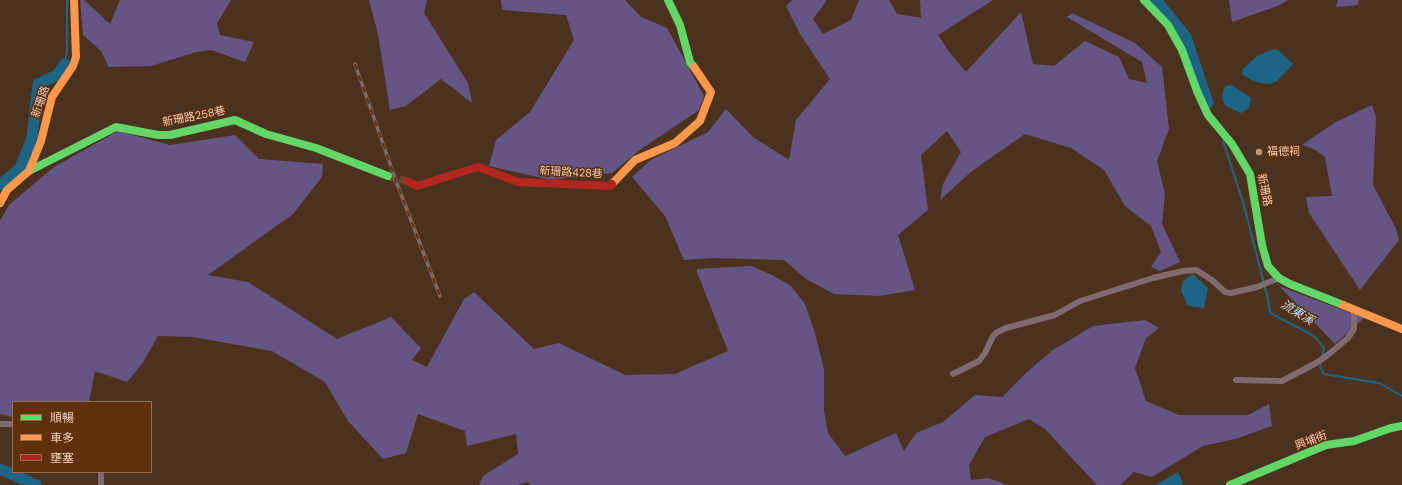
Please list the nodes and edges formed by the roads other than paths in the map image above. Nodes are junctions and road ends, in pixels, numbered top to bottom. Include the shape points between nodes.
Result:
1 (74, 0) edge
2 (668, 0) edge
3 (1144, 0) edge
4 (29, 171) junction
5 (388, 176) tunnel mouth
6 (407, 181) tunnel mouth
7 (0, 203) edge
8 (1275, 280) junction
9 (1354, 310) junction
10 (1402, 329) edge
11 (953, 374) dead end
12 (1236, 380) dead end
13 (0, 424) edge
14 (12, 424) edge
15 (1402, 426) edge
16 (101, 473) edge
17 (102, 485) edge
18 (1230, 485) edge

1 - 4 street, 新珊路 via 76,57 73,66 52,97 41,141
2 - 6 street, 新珊路428巷 via 680,25 690,62 711,92 700,121 675,143 635,160 610,186 518,182 478,167 416,186
3 - 8 street, 新珊路 via 1168,25 1182,50 1196,91 1208,115 1232,144 1250,174 1262,245
4 - 5 street, 新珊路258巷 via 116,127 170,135 235,120 266,134 316,148
4 - 7 street, 新珊路 via 7,190
8 - 9 street, 新珊路
8 - 11 street via 1231,293 1225,292 1196,270 1153,278 1080,301 1055,315 1006,328 993,336 979,361
9 - 10 street, 新珊路
9 - 12 street via 1354,329 1348,338 1318,362 1282,381
13 - 14 street
15 - 18 street, 興埔街 via 1354,441 1326,445
16 - 17 street

